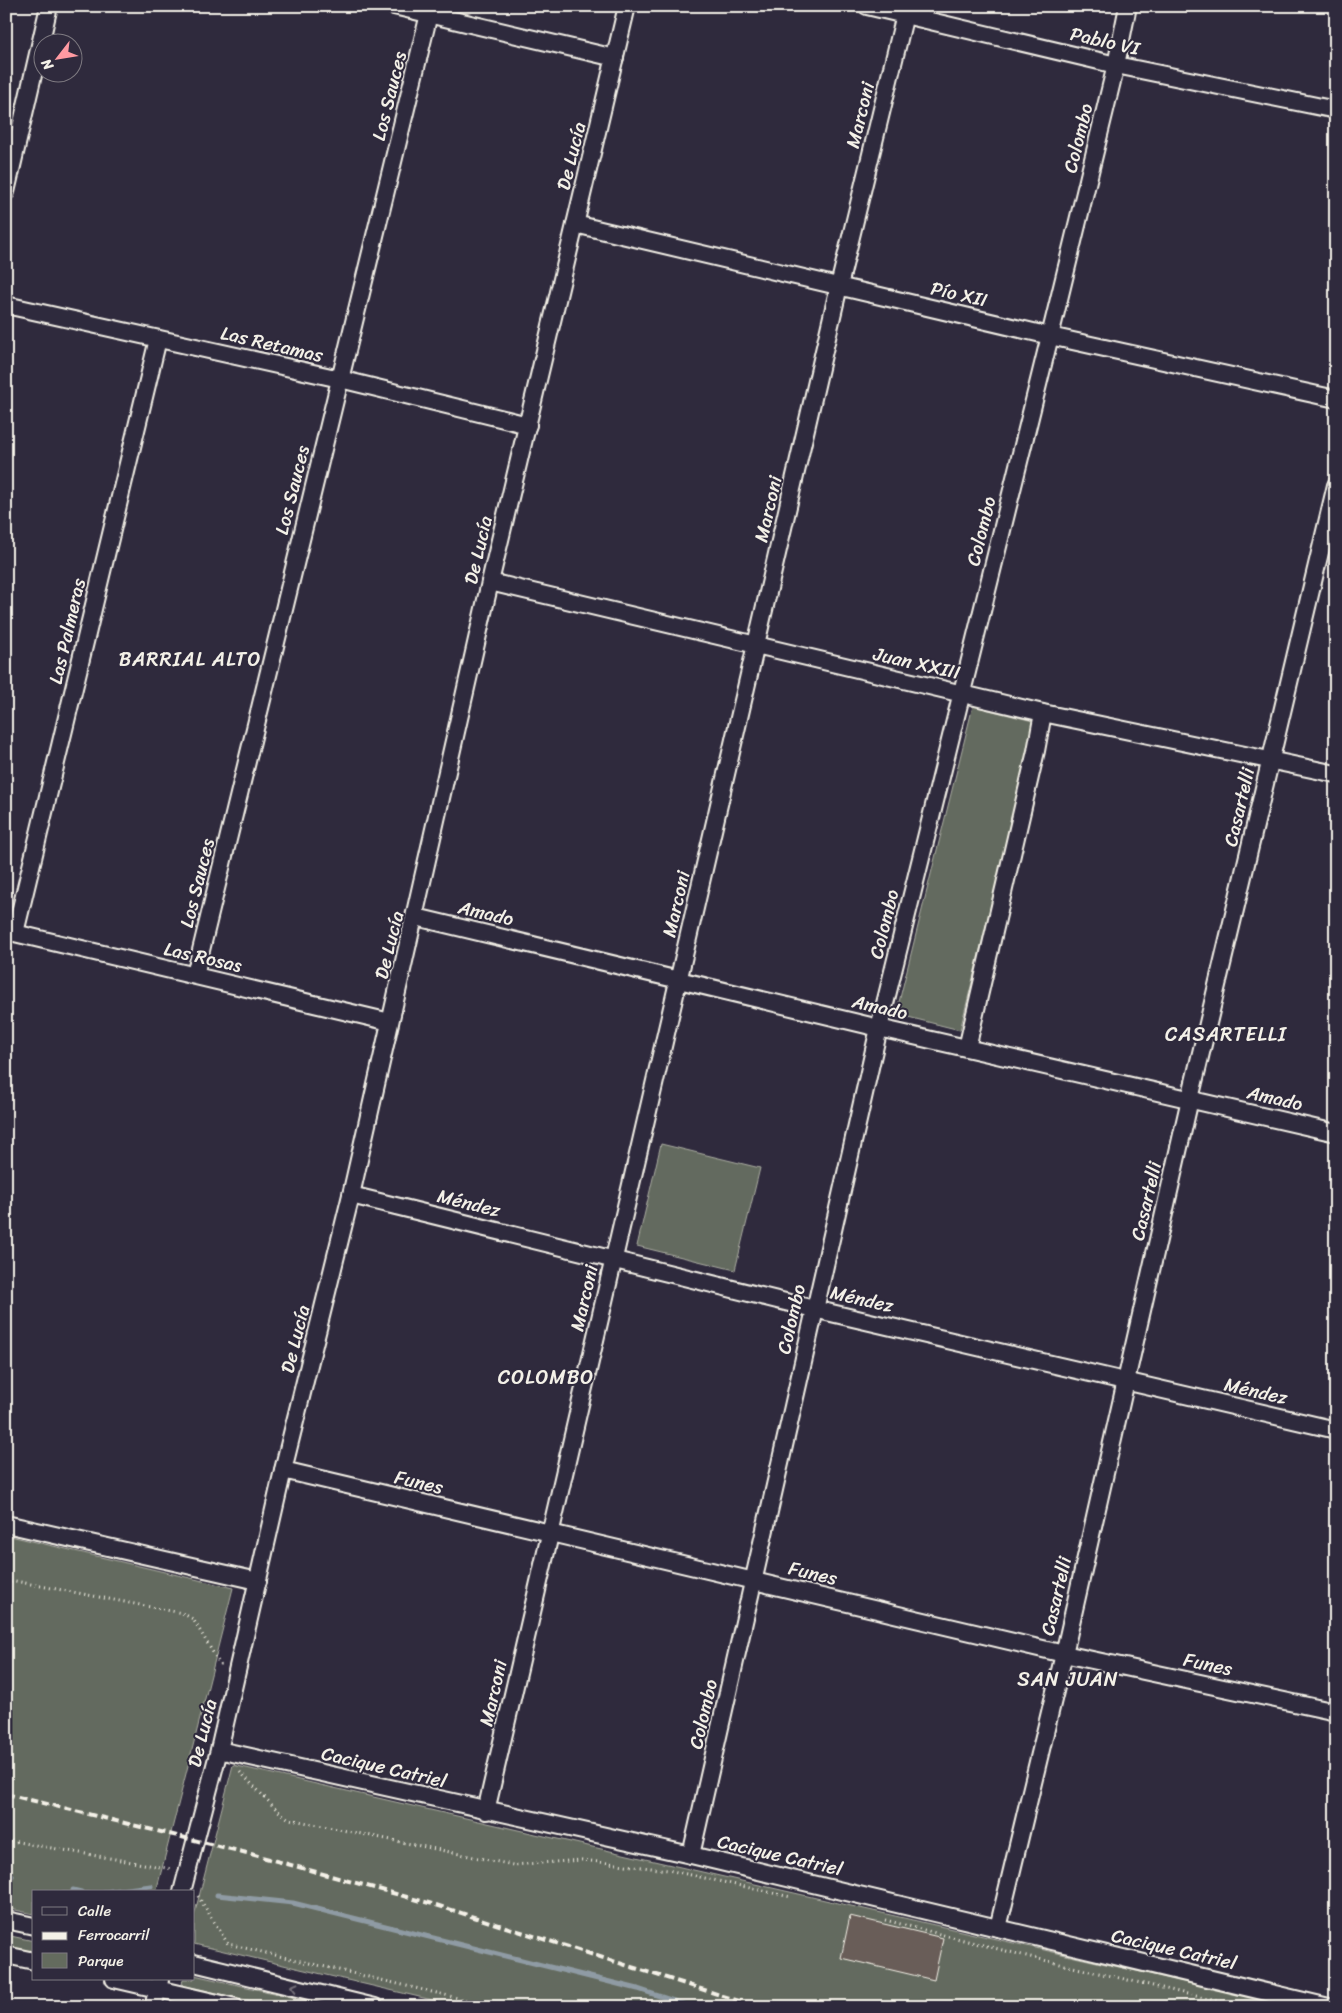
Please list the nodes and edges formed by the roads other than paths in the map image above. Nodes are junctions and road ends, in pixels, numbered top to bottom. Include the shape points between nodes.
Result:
1 (48, 6) edge
2 (394, 6) edge
3 (627, 6) edge
4 (867, 6) edge
5 (1128, 6) edge
6 (905, 11) edge
7 (430, 14) junction
8 (615, 58) junction
9 (1116, 65) junction
10 (1336, 110) edge
11 (6, 192) edge
12 (575, 224) junction
13 (839, 286) junction
14 (6, 305) edge
15 (1050, 336) junction
16 (158, 339) junction
17 (340, 380) junction
18 (1336, 398) edge
19 (528, 425) junction
20 (1336, 484) edge
21 (490, 582) junction
22 (757, 645) junction
23 (961, 694) junction
24 (1043, 713) junction
25 (1271, 760) junction
26 (1336, 774) edge
27 (416, 917) junction
28 (11, 932) edge
29 (195, 975) junction
30 (678, 980) junction
31 (390, 1022) junction
32 (879, 1028) junction
33 (967, 1048) junction
34 (1190, 1099) junction
35 (1336, 1133) edge
36 (351, 1195) junction
37 (614, 1259) junction
38 (814, 1309) junction
39 (1126, 1381) junction
40 (1336, 1430) edge
41 (282, 1470) junction
42 (6, 1524) edge
43 (549, 1533) junction
44 (754, 1580) junction
45 (258, 1581) junction
46 (1064, 1654) junction
47 (1336, 1712) edge
48 (219, 1750) junction
49 (486, 1811) junction
50 (691, 1855) junction
51 (184, 1884) edge
52 (6, 1920) edge
53 (32, 1926) edge
54 (998, 1928) junction
55 (6, 1955) edge
56 (32, 1961) edge
57 (195, 1963) edge
58 (123, 1980) edge
59 (159, 1984) edge
60 (153, 2007) edge
61 (235, 2007) edge
62 (375, 2007) edge
63 (1330, 2007) edge

1 - 11 street
2 - 7 street
3 - 8 street, De Lucía
4 - 6 street, Pablo VI
5 - 9 street, Colombo
6 - 9 street, Pablo VI
6 - 13 street, Marconi
7 - 8 street
7 - 17 street, Los Sauces
8 - 12 street, De Lucía
9 - 10 street, Pablo VI
9 - 15 street, Colombo
12 - 13 street, Pío XII
12 - 19 street, De Lucía
13 - 15 street, Pío XII
13 - 22 street, Marconi
14 - 16 street, Las Retamas
15 - 18 street, Pío XII
15 - 23 street, Colombo
16 - 17 street, Las Retamas
16 - 28 street, Las Palmeras
17 - 19 street, Las Retamas
17 - 29 street, Los Sauces
19 - 21 street, De Lucía
20 - 25 street, Casartelli
21 - 22 street, Juan XXIII
21 - 27 street, De Lucía
22 - 23 street, Juan XXIII
22 - 30 street, Marconi
23 - 24 street, Juan XXIII
23 - 32 street, Colombo
24 - 25 street, Juan XXIII
24 - 33 street
25 - 26 street, Juan XXIII
25 - 34 street, Casartelli
27 - 30 street, Amado
27 - 31 street, De Lucía
28 - 29 street, Las Rosas
29 - 31 street, Las Rosas
30 - 32 street, Amado
30 - 37 street, Marconi
31 - 36 street, De Lucía
32 - 33 street, Amado
32 - 38 street, Colombo
33 - 34 street, Amado
34 - 35 street, Amado
34 - 39 street, Casartelli
36 - 37 street, Méndez
36 - 41 street, De Lucía
37 - 38 street, Méndez
37 - 43 street, Marconi
38 - 39 street, Méndez
38 - 44 street, Colombo
39 - 40 street, Méndez
39 - 46 street, Casartelli
41 - 43 street, Funes
41 - 45 street, De Lucía
42 - 45 street
43 - 44 street, Funes
43 - 49 street, Marconi
44 - 46 street, Funes
44 - 50 street, Colombo
45 - 48 street, De Lucía
46 - 47 street, Funes
46 - 54 street, Casartelli
48 - 49 street, Cacique Catriel
48 - 51 street, De Lucía
49 - 50 street, Cacique Catriel
50 - 54 street, Cacique Catriel
52 - 53 street
54 - 63 street, Cacique Catriel
55 - 56 street
62 -> 57 street
58 - 59 street
59 - 60 street
59 - 61 street

